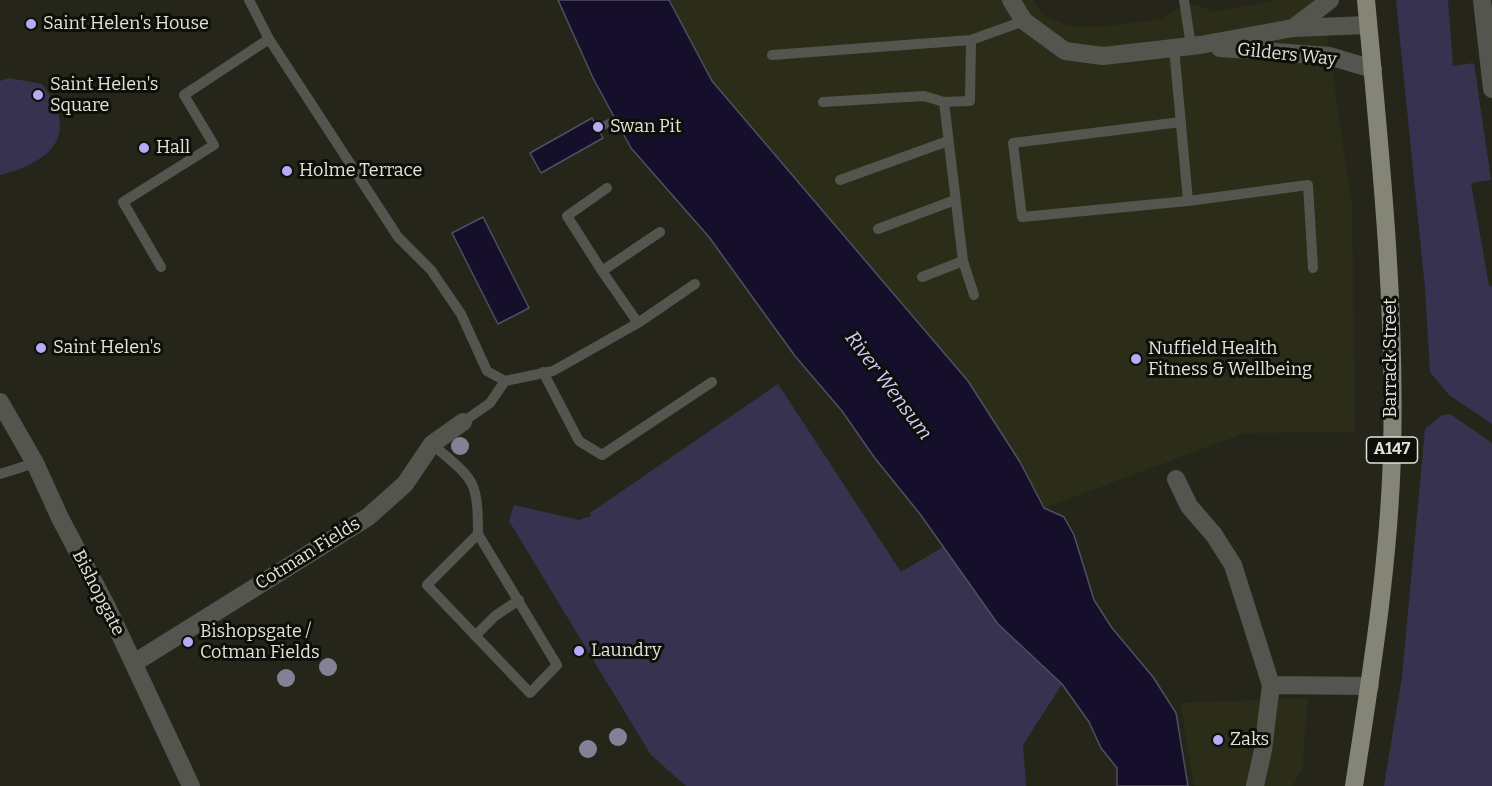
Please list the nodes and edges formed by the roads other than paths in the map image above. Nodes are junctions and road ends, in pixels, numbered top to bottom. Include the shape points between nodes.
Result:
1 (249, 0) edge
2 (1011, 0) edge
3 (1184, 0) edge
4 (1330, 0) edge
5 (1366, 0) edge
6 (1482, 0) edge
7 (1024, 21) junction
8 (1368, 25) junction
9 (1293, 28) junction
10 (269, 39) junction
11 (971, 40) junction
12 (1188, 47) junction
13 (772, 55) dead end
14 (1373, 69) junction
15 (1492, 89) edge
16 (823, 102) dead end
17 (944, 102) junction
18 (1181, 122) junction
19 (948, 141) junction
20 (840, 180) dead end
21 (607, 188) dead end
22 (956, 200) junction
23 (1188, 201) junction
24 (878, 230) dead end
25 (660, 232) dead end
26 (963, 261) junction
27 (161, 267) dead end
28 (1313, 268) dead end
29 (602, 271) junction
30 (922, 277) dead end
31 (695, 284) dead end
32 (974, 295) dead end
33 (638, 323) junction
34 (543, 372) junction
35 (505, 381) junction
36 (712, 382) dead end
37 (0, 402) edge
38 (463, 422) joint
39 (432, 444) junction
40 (35, 462) junction
41 (0, 474) edge
42 (1176, 479) dead end
43 (478, 534) junction
44 (519, 600) junction
45 (476, 636) junction
46 (134, 663) junction
47 (1271, 685) junction
48 (1370, 686) junction
49 (191, 786) edge
50 (1255, 786) edge
51 (1354, 786) edge

1 - 10 lane
2 - 7 street, Gilders Way
3 - 12 lane
4 - 9 street, Gilders Way
5 - 8 main road, Barrack Street / A147
6 - 15 street
7 - 11 lane
7 - 12 street, Gilders Way via 1065,51 1103,56
8 - 9 street, Gilders Way
8 - 14 main road, Barrack Street / A147
9 - 12 street, Gilders Way
10 - 27 lane via 184,95 214,145 123,202
10 - 35 lane via 398,237 431,270 461,314 487,371
11 - 13 lane
11 - 17 lane via 970,101
12 - 14 street, Gilders Way via 1329,56
12 - 18 lane
14 - 48 main road, Barrack Street / A147 via 1391,288 1392,450
16 - 17 lane via 924,96
17 - 19 lane
18 - 23 lane
18 - 23 lane via 1013,143 1014,162 1022,218
19 - 20 lane
19 - 22 lane
21 - 29 lane via 567,216
22 - 24 lane
22 - 26 lane
23 - 28 lane via 1308,185
25 - 29 lane
26 - 30 lane
26 - 32 lane
29 - 33 lane
31 - 33 lane
33 - 34 lane via 553,371
34 - 35 lane
34 - 36 lane via 579,441 602,455
35 - 38 lane via 490,403
37 - 40 street, Bishopgate
38 - 39 street, Cotman Fields
39 - 43 lane via 470,478 476,490
39 - 46 street, Cotman Fields via 405,484 368,517
40 - 41 lane
40 - 46 street, Bishopgate
42 - 47 street via 1189,506 1233,565
43 - 44 lane
43 - 45 lane via 427,585
44 - 45 lane via 495,616
44 - 45 lane via 557,665 530,693
46 - 49 street, Bishopgate
47 - 48 street
47 - 50 street
48 - 51 main road, Barrack Street / A147

